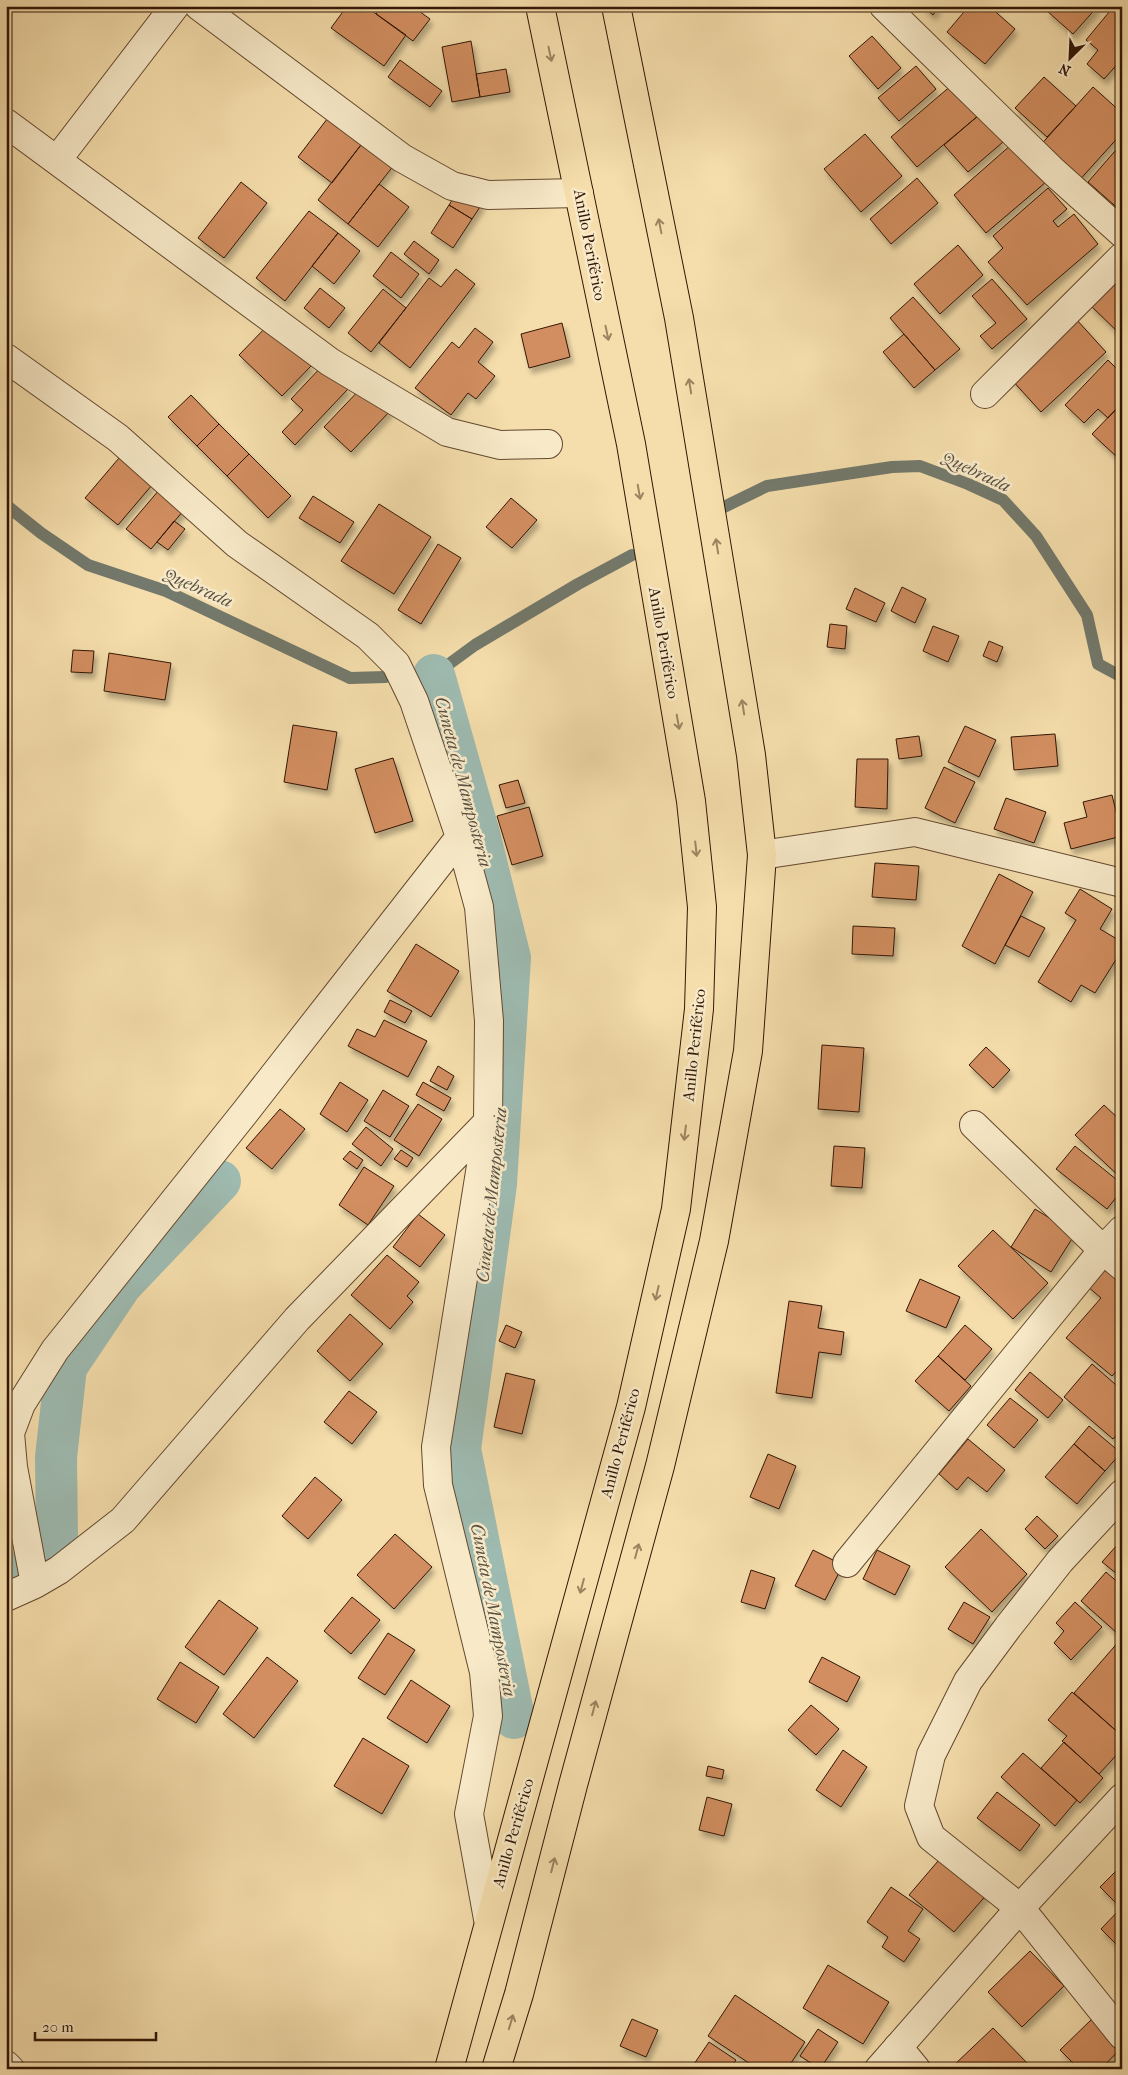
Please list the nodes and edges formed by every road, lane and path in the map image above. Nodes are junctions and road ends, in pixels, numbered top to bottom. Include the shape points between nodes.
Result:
1 (175, 6) edge
2 (199, 6) edge
3 (540, 6) edge
4 (616, 6) edge
5 (884, 6) edge
6 (6, 123) edge
7 (57, 160) junction
8 (579, 193) junction
9 (1122, 233) edge
10 (1122, 257) edge
11 (6, 358) edge
12 (986, 394) dead end
13 (548, 444) dead end
14 (460, 837) junction
15 (762, 855) junction
16 (1122, 883) edge
17 (488, 1122) junction
18 (974, 1125) dead end
19 (1122, 1230) edge
20 (1112, 1258) edge
21 (1122, 1494) edge
22 (847, 1563) dead end
23 (32, 1567) junction
24 (6, 1597) edge
25 (1122, 1798) edge
26 (1020, 1908) junction
27 (488, 1919) junction
28 (1122, 2035) edge
29 (898, 2048) junction
30 (6, 2065) edge
31 (10, 2069) edge
32 (449, 2069) edge
33 (496, 2069) edge
34 (880, 2069) edge
35 (916, 2069) edge

1 - 7 street
2 - 8 street via 402,158 452,186 488,195
3 -> 8 highway, Anillo Periférico
15 -> 4 highway via 751,755 679,318
5 - 9 street via 1054,172
6 - 7 street
7 - 13 street via 330,362 447,432 500,445
8 -> 27 highway, Anillo Periférico via 631,444 691,801 702,907 699,1009 676,1209 631,1407
10 - 12 street
11 - 14 street via 118,438 237,544 368,636 396,664 414,701
14 - 17 street via 478,907 489,1021
14 - 23 street via 55,1350 21,1404 10,1433 13,1467
15 - 16 street via 915,832
33 -> 15 highway via 519,1994 660,1466 714,1242 748,1051
17 - 23 street via 297,1319 123,1520 59,1570
17 - 27 street via 436,1447 438,1485 484,1672 488,1716 469,1814
18 - 20 street
19 - 20 street
20 - 22 street
21 - 26 street via 1060,1561 974,1673 929,1763 919,1806 931,1837
23 - 24 street
25 - 26 street
26 - 28 street
26 - 29 street
27 - 32 highway, Anillo Periférico
29 - 34 street
29 - 35 street
30 - 31 street

